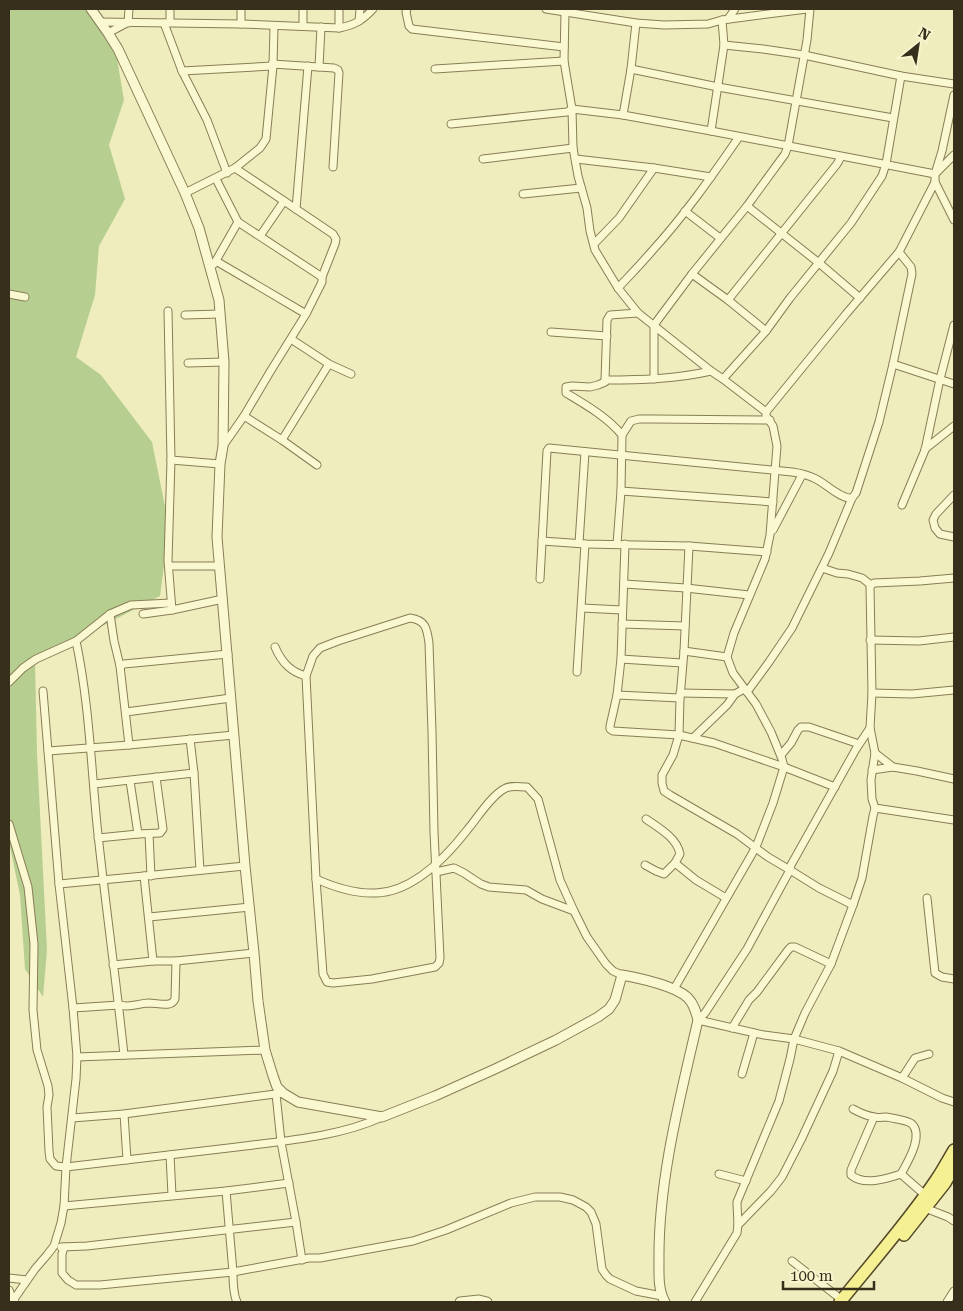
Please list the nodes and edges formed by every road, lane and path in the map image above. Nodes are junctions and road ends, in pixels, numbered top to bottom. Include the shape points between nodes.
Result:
1 (91, 9) edge
2 (129, 9) edge
3 (170, 9) edge
4 (241, 9) edge
5 (303, 9) edge
6 (339, 9) edge
7 (360, 9) edge
8 (372, 9) edge
9 (407, 9) edge
10 (546, 9) edge
11 (735, 9) edge
12 (809, 9) edge
13 (565, 12) junction
14 (589, 12) edge
15 (725, 19) junction
16 (359, 21) junction
17 (101, 22) junction
18 (167, 22) junction
19 (128, 23) junction
20 (636, 23) junction
21 (241, 24) junction
22 (274, 26) junction
23 (303, 26) junction
24 (321, 27) junction
25 (339, 28) junction
26 (108, 33) junction
27 (724, 45) junction
28 (564, 47) junction
29 (804, 55) junction
30 (564, 61) junction
31 (272, 65) junction
32 (308, 66) junction
33 (319, 67) junction
34 (435, 68) dead end
35 (631, 69) junction
36 (182, 71) junction
37 (901, 76) junction
38 (954, 84) edge
39 (718, 87) junction
40 (954, 95) edge
41 (796, 100) junction
42 (572, 110) junction
43 (622, 115) junction
44 (893, 118) junction
45 (452, 124) dead end
46 (711, 131) junction
47 (739, 137) junction
48 (788, 146) junction
49 (573, 148) junction
50 (954, 155) edge
51 (841, 156) junction
52 (483, 159) dead end
53 (576, 159) junction
54 (886, 164) junction
55 (333, 167) dead end
56 (235, 168) junction
57 (654, 168) junction
58 (227, 173) junction
59 (711, 177) junction
60 (216, 178) junction
61 (935, 178) junction
62 (581, 188) junction
63 (186, 193) junction
64 (523, 194) dead end
65 (954, 200) edge
66 (284, 201) junction
67 (746, 206) junction
68 (948, 206) junction
69 (296, 209) junction
70 (685, 211) junction
71 (954, 220) edge
72 (238, 222) junction
73 (782, 234) junction
74 (260, 236) junction
75 (720, 238) junction
76 (594, 244) junction
77 (899, 252) junction
78 (819, 263) junction
79 (214, 264) junction
80 (692, 274) junction
81 (322, 277) junction
82 (618, 288) junction
83 (9, 294) edge
84 (25, 297) dead end
85 (860, 298) junction
86 (728, 300) junction
87 (168, 311) dead end
88 (638, 312) junction
89 (220, 314) junction
90 (306, 314) junction
91 (185, 315) dead end
92 (654, 325) junction
93 (954, 325) edge
94 (766, 331) junction
95 (551, 332) dead end
96 (607, 336) junction
97 (291, 339) junction
98 (224, 362) junction
99 (188, 363) dead end
100 (329, 364) junction
101 (893, 364) junction
102 (711, 371) junction
103 (351, 374) dead end
104 (654, 379) junction
105 (723, 379) junction
106 (606, 380) junction
107 (940, 380) junction
108 (954, 384) edge
109 (766, 412) junction
110 (244, 416) junction
111 (770, 420) junction
112 (954, 426) edge
113 (622, 435) junction
114 (282, 440) junction
115 (223, 446) junction
116 (925, 450) junction
117 (585, 452) junction
118 (622, 455) junction
119 (171, 460) junction
120 (220, 464) junction
121 (317, 465) dead end
122 (775, 470) junction
123 (802, 475) junction
124 (621, 491) junction
125 (954, 495) edge
126 (852, 498) junction
127 (773, 502) junction
128 (902, 505) dead end
129 (770, 535) junction
130 (954, 537) edge
131 (542, 541) junction
132 (582, 544) junction
133 (621, 544) junction
134 (689, 546) junction
135 (767, 552) junction
136 (169, 566) junction
137 (219, 566) junction
138 (822, 568) junction
139 (954, 578) edge
140 (540, 579) dead end
141 (624, 584) junction
142 (872, 584) junction
143 (686, 588) junction
144 (749, 595) junction
145 (223, 599) junction
146 (171, 606) junction
147 (582, 608) junction
148 (622, 610) junction
149 (110, 614) junction
150 (143, 614) dead end
151 (622, 624) junction
152 (685, 626) junction
153 (954, 637) edge
154 (870, 640) junction
155 (76, 641) junction
156 (276, 647) dead end
157 (684, 651) junction
158 (228, 654) junction
159 (727, 657) junction
160 (621, 659) junction
161 (682, 663) junction
162 (120, 666) junction
163 (577, 672) dead end
164 (306, 676) junction
165 (9, 682) edge
166 (954, 690) edge
167 (43, 691) dead end
168 (745, 691) junction
169 (872, 693) junction
170 (735, 694) junction
171 (617, 695) junction
172 (680, 695) junction
173 (231, 698) junction
174 (126, 712) junction
175 (870, 728) junction
176 (234, 735) junction
177 (679, 735) junction
178 (693, 738) junction
179 (190, 739) junction
180 (859, 744) junction
181 (129, 745) junction
182 (90, 748) junction
183 (48, 751) junction
184 (875, 753) junction
185 (781, 755) junction
186 (784, 767) junction
187 (893, 768) junction
188 (872, 770) junction
189 (194, 774) junction
190 (156, 777) junction
191 (954, 779) edge
192 (130, 780) junction
193 (94, 784) junction
194 (835, 787) junction
195 (875, 808) junction
196 (646, 819) dead end
197 (944, 819) junction
198 (954, 820) edge
199 (9, 824) edge
200 (954, 826) edge
201 (138, 834) junction
202 (148, 834) junction
203 (98, 838) junction
204 (756, 847) junction
205 (675, 863) junction
206 (645, 865) dead end
207 (245, 866) junction
208 (436, 868) junction
209 (200, 870) junction
210 (790, 870) junction
211 (147, 876) junction
212 (104, 880) junction
213 (316, 880) junction
214 (59, 884) junction
215 (726, 898) junction
216 (927, 898) dead end
217 (853, 905) junction
218 (250, 907) junction
219 (574, 911) junction
220 (149, 917) junction
221 (254, 953) junction
222 (153, 961) junction
223 (176, 961) junction
224 (831, 964) junction
225 (113, 965) junction
226 (622, 975) junction
227 (954, 979) edge
228 (674, 989) junction
229 (119, 1005) junction
230 (73, 1008) junction
231 (698, 1020) junction
232 (732, 1028) junction
233 (754, 1033) junction
234 (794, 1039) junction
235 (265, 1050) junction
236 (839, 1051) junction
237 (929, 1054) dead end
238 (124, 1055) junction
239 (77, 1057) junction
240 (742, 1074) dead end
241 (902, 1078) junction
242 (280, 1094) junction
243 (954, 1102) edge
244 (853, 1109) dead end
245 (124, 1114) junction
246 (382, 1117) junction
247 (874, 1117) junction
248 (72, 1118) junction
249 (282, 1142) junction
250 (954, 1150) edge
251 (170, 1155) junction
252 (127, 1160) junction
253 (66, 1167) junction
254 (954, 1167) edge
255 (719, 1174) dead end
256 (901, 1174) junction
257 (746, 1181) junction
258 (289, 1183) junction
259 (950, 1183) edge
260 (226, 1191) junction
261 (172, 1195) junction
262 (925, 1195) junction
263 (64, 1206) junction
264 (925, 1208) junction
265 (954, 1221) edge
266 (296, 1222) junction
267 (739, 1224) junction
268 (229, 1229) junction
269 (54, 1246) junction
270 (64, 1247) junction
271 (302, 1260) junction
272 (792, 1261) dead end
273 (233, 1272) junction
274 (9, 1278) edge
275 (27, 1280) junction
276 (9, 1290) edge
277 (954, 1291) edge
278 (663, 1299) edge
279 (844, 1301) edge
280 (13, 1302) edge
281 (237, 1302) edge
282 (460, 1302) edge
283 (487, 1302) edge
284 (695, 1302) edge
285 (947, 1302) edge

1 - 17 street
2 - 19 street
3 - 18 street
4 - 21 street
5 - 23 street
6 - 25 street
7 - 16 street
8 - 16 street
9 - 28 street via 412,29
10 - 13 street
11 - 15 street
12 - 15 street
12 - 29 street
13 - 14 street
13 - 28 street
14 - 20 street
15 - 20 street via 708,24
15 - 27 street
16 - 25 street
17 - 19 street
17 - 26 street
18 - 19 street
18 - 21 street
18 - 36 street
19 - 26 street
20 - 35 street
21 - 22 street
22 - 23 street
22 - 31 street
23 - 24 street
24 - 25 street
24 - 33 street
26 - 63 street
27 - 29 street
27 - 39 street
28 - 30 street
29 - 37 street
29 - 41 street
30 - 34 street
30 - 42 street
31 - 32 street
31 - 36 street
31 - 56 street via 266,138 260,148
32 - 33 street
32 - 69 street
33 - 55 street via 334,68 339,74
35 - 39 street
35 - 43 street
36 - 58 street
37 - 38 street
37 - 44 street
39 - 41 street
39 - 46 street
40 - 61 street
41 - 44 street
41 - 48 street
42 - 43 street
42 - 45 street
42 - 49 street
43 - 46 street
44 - 54 street
46 - 47 street
47 - 48 street
47 - 59 street
48 - 51 street
48 - 67 street
49 - 52 street
49 - 53 street
50 - 61 street
51 - 54 street
51 - 73 street
53 - 57 street
53 - 62 street
54 - 61 street
54 - 78 street via 882,176 852,223
56 - 58 street
56 - 66 street
57 - 59 street
57 - 76 street via 619,218
58 - 60 street
59 - 70 street
60 - 63 street
60 - 72 street
61 - 68 street
61 - 77 street
62 - 64 street
62 - 76 street
63 - 79 street
65 - 68 street
66 - 69 street
66 - 74 street
67 - 73 street
67 - 75 street
68 - 71 street
69 - 81 street via 336,239
70 - 75 street
70 - 82 street
72 - 74 street
72 - 79 street
73 - 78 street
73 - 86 street
74 - 81 street
75 - 80 street
76 - 82 street
77 - 85 street
77 - 101 street via 911,267 912,274
78 - 85 street
78 - 94 street
79 - 89 street
79 - 90 street
80 - 86 street
80 - 92 street
81 - 90 street
82 - 88 street
83 - 84 street
85 - 109 street
86 - 94 street
87 - 119 street
88 - 92 street
88 - 96 street via 610,315
89 - 91 street
89 - 98 street
90 - 97 street
92 - 102 street
92 - 104 street
93 - 107 street
94 - 105 street
95 - 96 street
96 - 106 street
97 - 100 street
97 - 110 street
98 - 99 street
98 - 115 street
100 - 103 street
100 - 114 street
101 - 107 street
101 - 126 street via 879,422
102 - 104 street
102 - 105 street
104 - 106 street
105 - 109 street
106 - 113 street via 598,386 569,386 566,393 598,413
107 - 108 street
107 - 116 street
109 - 111 street
110 - 114 street
110 - 115 street
111 - 113 street via 639,419 631,421
111 - 122 street via 776,436
112 - 116 street
113 - 118 street
114 - 121 street
115 - 120 street
116 - 128 street
117 - 118 street
117 - 131 street via 549,448 547,451
117 - 132 street
118 - 122 street
118 - 124 street
119 - 120 street
119 - 136 street
120 - 137 street via 216,537
122 - 123 street
122 - 127 street
123 - 126 street via 808,475
123 - 129 street
124 - 127 street
124 - 133 street
125 - 130 street via 933,520 940,534
126 - 138 street
127 - 129 street
129 - 135 street
131 - 132 street
131 - 140 street
132 - 133 street
132 - 147 street
133 - 134 street
133 - 141 street
134 - 135 street
134 - 143 street
135 - 144 street
136 - 137 street
136 - 146 street
137 - 145 street
138 - 142 street via 862,578
138 - 168 street via 792,628
139 - 142 street
141 - 143 street
141 - 148 street
142 - 154 street
143 - 144 street
143 - 152 street
144 - 159 street
145 - 146 street
145 - 158 street
146 - 149 street via 130,605
146 - 150 street
147 - 148 street
147 - 163 street
148 - 151 street
149 - 155 street
149 - 162 street
151 - 152 street
151 - 160 street
152 - 157 street
153 - 154 street via 919,641
154 - 169 street
155 - 165 street via 36,659
155 - 182 street
156 - 164 street via 285,664
157 - 159 street
157 - 161 street
158 - 162 street
158 - 173 street
159 - 168 street
160 - 161 street
160 - 171 street
161 - 172 street
162 - 174 street
164 - 208 street via 313,656 320,648 410,618 423,623 429,643
164 - 213 street
166 - 169 street
167 - 183 street
168 - 170 street
168 - 185 street via 764,718
169 - 175 street
170 - 172 street
170 - 178 street
171 - 172 street
171 - 177 street via 610,726 613,731
172 - 177 street
173 - 174 street
173 - 176 street
174 - 181 street
175 - 180 street
175 - 184 street
176 - 179 street
176 - 207 street
177 - 178 street
177 - 204 street via 674,755 662,775 664,790
178 - 186 street
179 - 181 street
179 - 189 street
180 - 185 street via 801,727
180 - 194 street
181 - 182 street
182 - 183 street
182 - 193 street
183 - 214 street
184 - 187 street
184 - 188 street
185 - 186 street
186 - 194 street
186 - 204 street
187 - 188 street
187 - 191 street
188 - 195 street
189 - 190 street
189 - 209 street
190 - 192 street
190 - 202 street via 163,830
192 - 193 street
192 - 201 street
193 - 203 street
194 - 210 street
195 - 197 street
195 - 217 street via 862,878
196 - 205 street via 679,847 680,854
197 - 198 street
197 - 200 street
199 - 253 street via 28,887 34,944 34,1020 37,1050 48,1086 50,1159 56,1166
201 - 202 street
201 - 203 street
202 - 211 street
203 - 212 street
204 - 210 street
204 - 215 street
205 - 206 street via 664,874
205 - 215 street
207 - 209 street
207 - 218 street
208 - 213 street via 396,889 376,893 354,891
208 - 213 street via 439,963 435,967 381,978 333,984 327,982 323,974
208 - 219 street via 454,868 489,887 526,890
208 - 219 street via 495,795 512,786 526,787 538,799 560,880
209 - 211 street
210 - 217 street
210 - 231 street via 747,948
211 - 212 street
211 - 220 street
212 - 214 street
212 - 225 street
214 - 230 street
215 - 228 street
216 - 227 street via 935,973
217 - 224 street
218 - 220 street
218 - 221 street
219 - 226 street via 606,964
220 - 222 street
221 - 223 street
221 - 235 street
222 - 223 street
222 - 225 street
223 - 229 street via 173,1002 133,1007
224 - 232 street via 791,947 749,1000
224 - 234 street
225 - 229 street
226 - 228 street
226 - 246 street via 615,1000 598,1017 495,1069
228 - 231 street via 688,997
229 - 230 street
229 - 238 street
230 - 239 street
231 - 232 street
231 - 278 street via 661,1206 660,1280
232 - 233 street
233 - 234 street
233 - 240 street
234 - 236 street
234 - 257 street via 779,1101
235 - 238 street
235 - 242 street
236 - 241 street
236 - 267 street via 833,1071 782,1177
237 - 241 street via 915,1058
238 - 239 street
239 - 248 street
241 - 243 street
242 - 245 street
242 - 246 street via 298,1102
242 - 249 street
244 - 247 street
245 - 248 street
245 - 252 street
246 - 249 street via 368,1124
247 - 256 street via 910,1122 916,1130 916,1142
247 - 256 street via 851,1175 862,1181
248 - 253 street
249 - 251 street
249 - 258 street
250 - 262 main road
251 - 252 street
251 - 261 street
252 - 253 street
253 - 263 street
254 - 259 main road
255 - 257 street
256 - 262 street
257 - 267 street via 737,1202
258 - 260 street
258 - 266 street
259 - 264 main road
260 - 261 street
260 - 268 street
261 - 263 street
262 - 279 main road
263 - 269 street
264 - 265 street
264 - 279 main road
266 - 268 street
266 - 271 street
267 - 284 street via 737,1233
268 - 270 street
268 - 273 street
269 - 270 street
269 - 275 street
270 - 273 street via 62,1273 76,1286
271 - 273 street
271 - 278 street via 413,1241 511,1203 535,1197 560,1197 573,1200 592,1212 602,1269 610,1279
272 - 279 street
273 - 281 street
274 - 275 street
275 - 280 street
276 - 280 street
277 - 285 street
282 - 283 street

